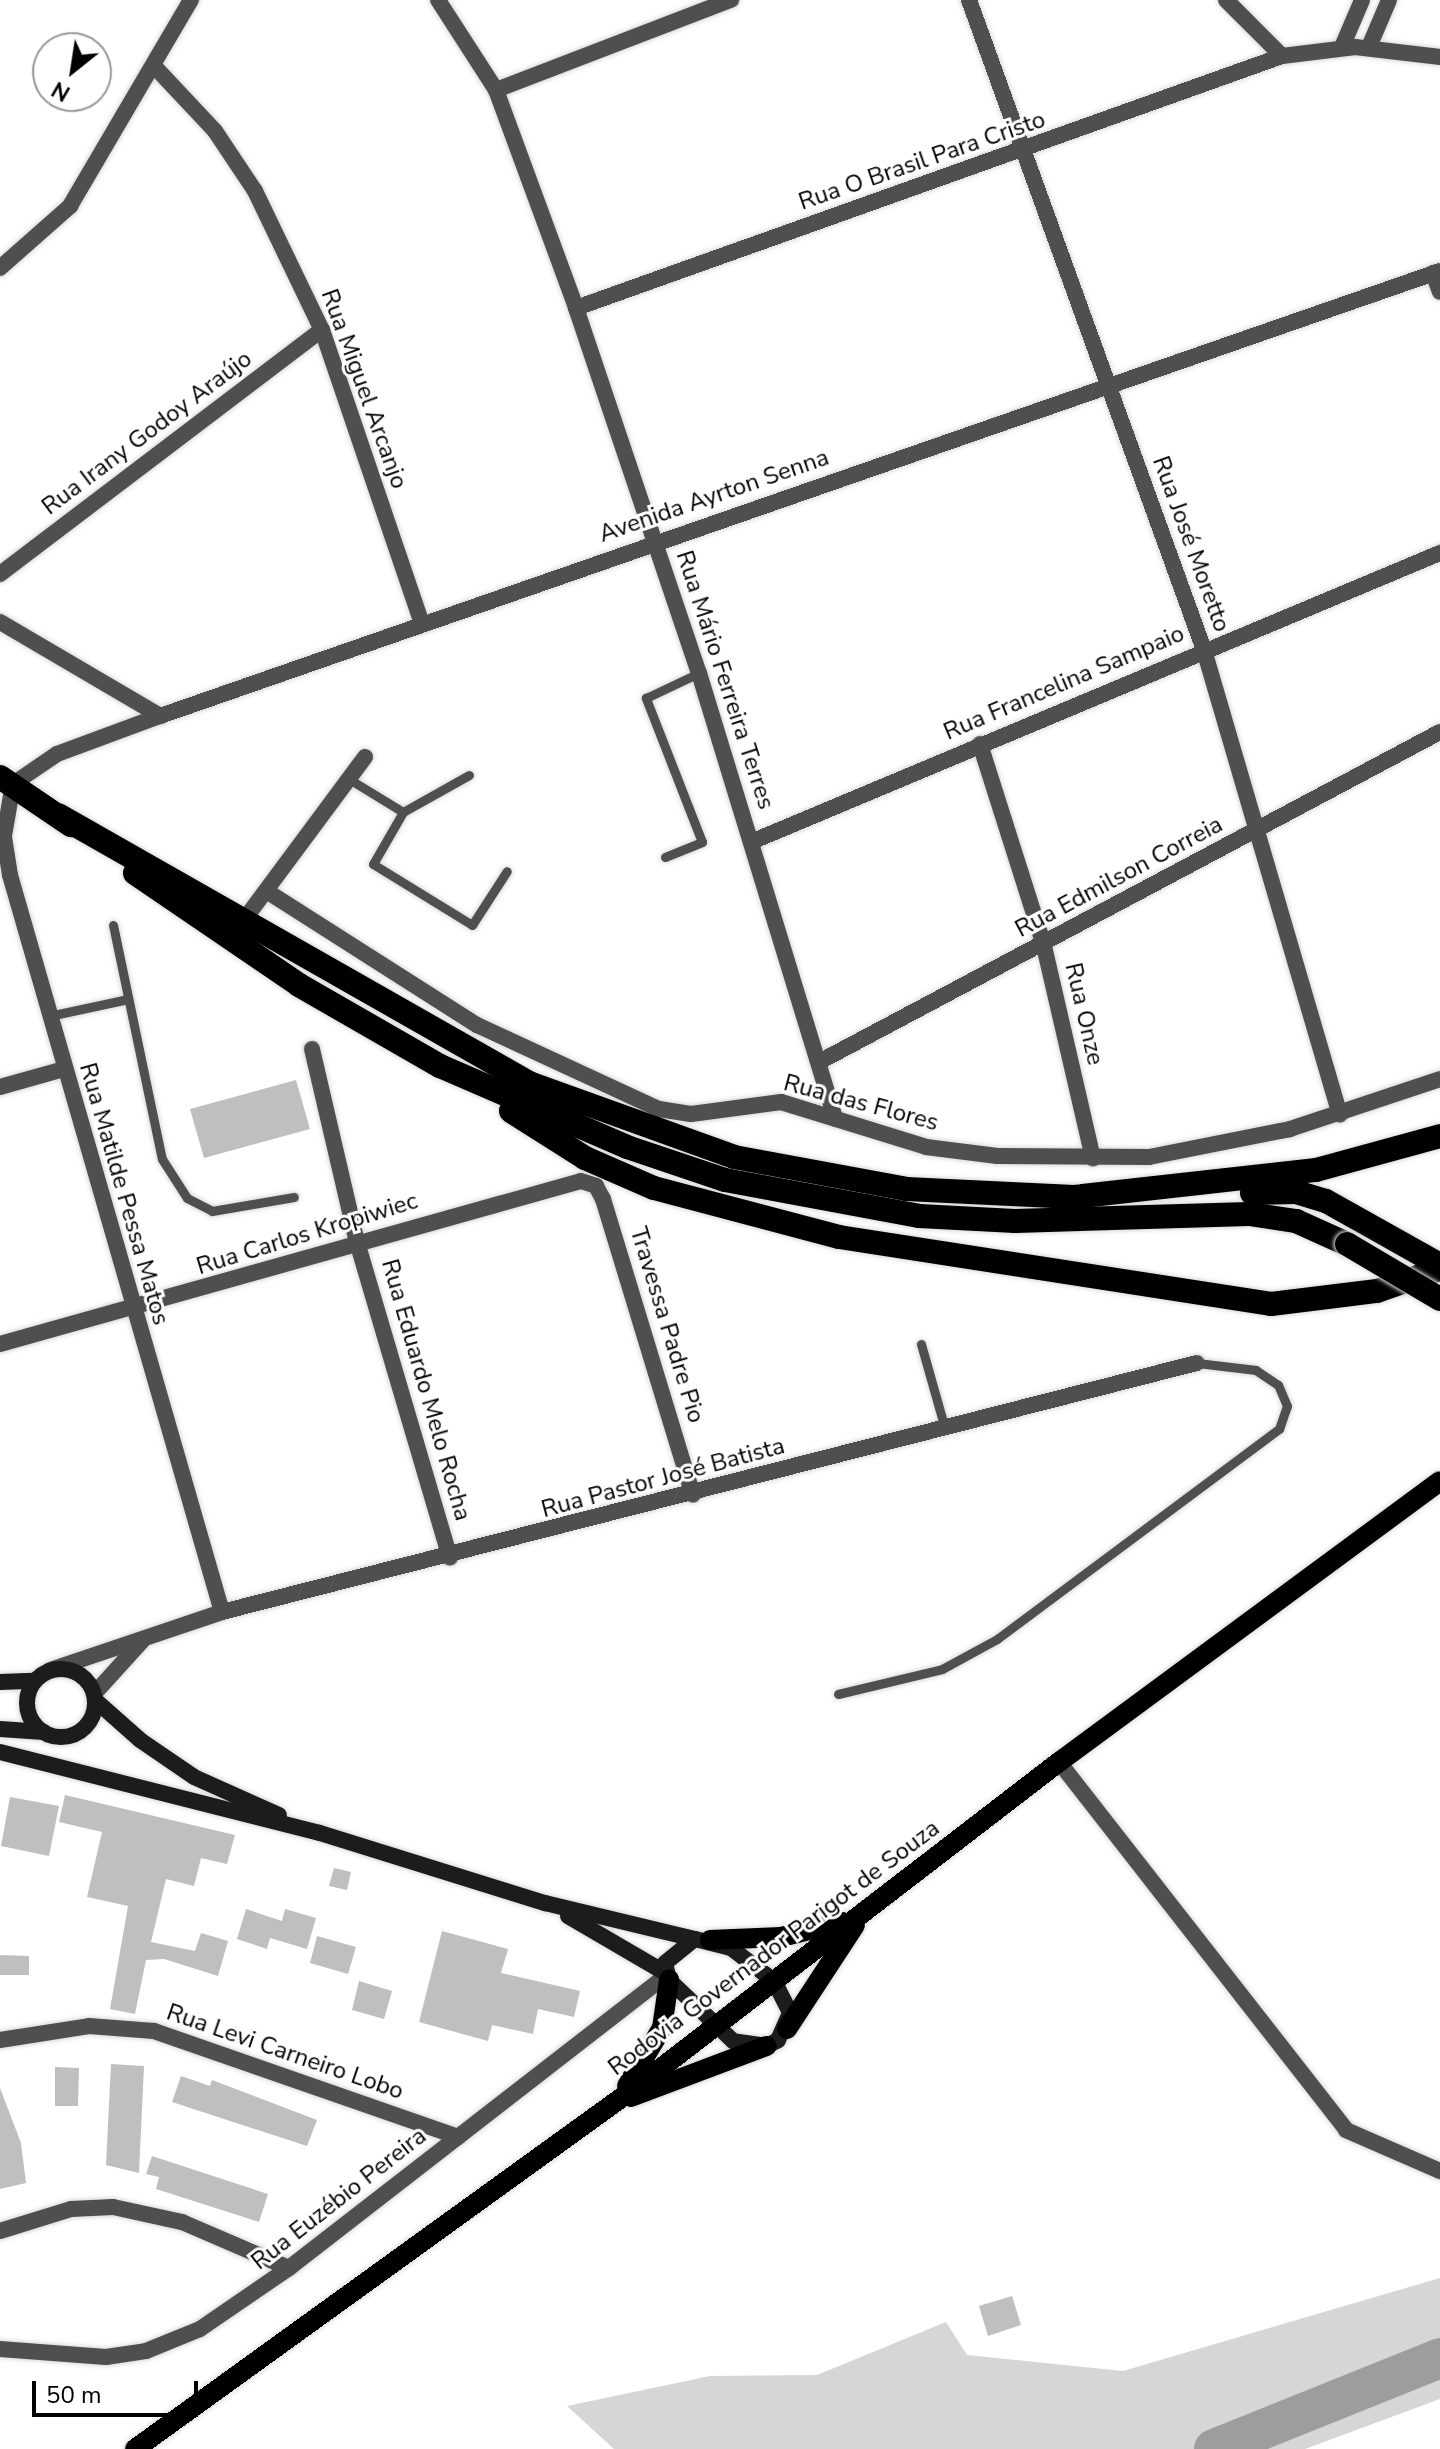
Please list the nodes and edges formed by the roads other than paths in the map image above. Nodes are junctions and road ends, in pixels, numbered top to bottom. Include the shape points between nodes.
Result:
1 (191, 0) edge
2 (438, 0) edge
3 (969, 0) edge
4 (1226, 0) edge
5 (1362, 0) edge
6 (1389, 0) edge
7 (722, 1) edge
8 (1342, 47) junction
9 (1369, 47) junction
10 (1282, 56) junction
11 (1440, 57) edge
12 (154, 66) junction
13 (496, 90) junction
14 (1028, 149) junction
15 (0, 268) edge
16 (1437, 272) edge
17 (1440, 292) edge
18 (576, 308) junction
19 (322, 330) junction
20 (1108, 382) junction
21 (655, 542) junction
22 (1440, 553) edge
23 (0, 574) edge
24 (0, 622) edge
25 (422, 624) junction
26 (1204, 650) junction
27 (699, 673) junction
28 (160, 716) junction
29 (1440, 732) edge
30 (980, 744) junction
31 (365, 757) dead end
32 (469, 775) dead end
33 (349, 779) junction
34 (6, 780) edge
35 (403, 812) junction
36 (58, 815) junction
37 (1260, 828) junction
38 (2, 836) edge
39 (751, 842) junction
40 (665, 857) dead end
41 (507, 871) dead end
42 (268, 892) junction
43 (244, 920) junction
44 (113, 925) dead end
45 (1044, 946) junction
46 (128, 999) junction
47 (49, 1016) junction
48 (312, 1049) dead end
49 (819, 1062) junction
50 (64, 1069) junction
51 (1440, 1079) edge
52 (477, 1085) junction
53 (0, 1087) edge
54 (1340, 1114) junction
55 (835, 1119) junction
56 (1440, 1136) edge
57 (1093, 1158) junction
58 (581, 1181) joint
59 (294, 1197) dead end
60 (1074, 1197) junction
61 (357, 1242) junction
62 (1440, 1267) edge
63 (1440, 1299) edge
64 (131, 1312) junction
65 (0, 1344) edge
66 (921, 1344) dead end
67 (1197, 1363) joint
68 (945, 1429) junction
69 (1440, 1481) edge
70 (693, 1495) junction
71 (450, 1558) junction
72 (222, 1612) junction
73 (142, 1641) junction
74 (50, 1670) junction
75 (34, 1681) junction
76 (0, 1682) edge
77 (838, 1694) dead end
78 (95, 1697) junction
79 (0, 1729) edge
80 (44, 1732) junction
81 (63, 1737) junction
82 (0, 1752) edge
83 (1059, 1762) junction
84 (57, 1766) junction
85 (320, 1833) junction
86 (545, 1903) junction
87 (861, 1915) junction
88 (703, 1940) junction
89 (666, 1976) junction
90 (774, 1981) junction
91 (713, 2027) junction
92 (787, 2029) junction
93 (0, 2040) edge
94 (767, 2046) junction
95 (616, 2102) junction
96 (458, 2137) junction
97 (1440, 2171) edge
98 (0, 2231) edge
99 (289, 2268) junction
100 (0, 2349) edge
101 (135, 2449) edge

1 - 12 street
2 - 13 street, Rua Mário Ferreira Terres
3 - 14 street, Rua José Moretto
4 - 10 street
5 - 8 street
6 - 9 street
7 - 13 street
8 - 9 street, Rua O Brasil Para Cristo
8 - 10 street, Rua O Brasil Para Cristo
9 - 11 street, Rua O Brasil Para Cristo
10 - 14 street, Rua O Brasil Para Cristo
12 - 15 street via 70,206
12 - 19 street, Rua Miguel Arcanjo via 215,131 255,191
13 - 18 street, Rua Mário Ferreira Terres
14 - 18 street, Rua O Brasil Para Cristo
14 - 20 street, Rua José Moretto
16 - 17 street
16 - 20 street, Avenida Ayrton Senna
18 - 21 street, Rua Mário Ferreira Terres
19 - 23 street, Rua Irany Godoy Araújo
19 - 25 street, Rua Miguel Arcanjo
20 - 21 street, Avenida Ayrton Senna
20 - 26 street, Rua José Moretto
21 - 25 street, Avenida Ayrton Senna
21 - 27 street, Rua Mário Ferreira Terres
22 - 26 street, Rua Francelina Sampaio
24 - 28 street
25 - 28 street, Avenida Ayrton Senna
26 - 30 street, Rua Francelina Sampaio
26 - 37 street, Rua José Moretto
27 - 39 street, Rua Mário Ferreira Terres
27 - 40 lane via 646,698 702,842
28 - 34 street, Avenida Ayrton Senna via 57,754
29 - 37 street, Rua Edmilson Correia
30 - 39 street, Rua Francelina Sampaio
30 - 45 street, Rua Onze
31 - 33 street
32 - 35 lane
33 - 35 lane
33 - 42 street
34 - 36 highway
34 - 38 street, Rua Matilde Pessa Matos
35 - 41 lane via 373,864 472,925
36 - 43 highway
36 - 52 highway via 299,985
37 - 45 street, Rua Edmilson Correia
37 - 54 street, Rua José Moretto
38 - 47 street, Rua Matilde Pessa Matos
39 - 49 street, Rua Mário Ferreira Terres
42 - 43 street
42 - 55 street, Rua das Flores via 477,1025 659,1109 691,1114 781,1102
43 - 60 highway via 516,1077 677,1140 807,1173 906,1189
44 - 46 lane
45 - 49 street, Rua Edmilson Correia
45 - 57 street, Rua Onze
46 - 47 lane
46 - 59 lane via 162,1159 187,1198 212,1211
47 - 50 street, Rua Matilde Pessa Matos
48 - 61 street, Rua Eduardo Melo Rocha
49 - 55 street, Rua Mário Ferreira Terres
50 - 53 street
50 - 64 street, Rua Matilde Pessa Matos
51 - 54 street, Rua das Flores
52 - 62 highway via 585,1158 654,1188 839,1237 1271,1304 1377,1291
52 - 63 highway, bridge via 683,1166 844,1206 1015,1221 1249,1214 1296,1221 1347,1244
54 - 57 street, Rua das Flores via 1222,1147
55 - 57 street, Rua das Flores via 926,1147
56 - 60 highway via 1316,1170
58 - 61 street, Rua Carlos Kropiwiec
58 - 70 street, Travessa Padre Pio via 596,1186 603,1199
60 - 62 highway via 1146,1201 1296,1192 1374,1224
61 - 64 street, Rua Carlos Kropiwiec
61 - 71 street, Rua Eduardo Melo Rocha
64 - 65 street, Rua Carlos Kropiwiec
64 - 72 street, Rua Matilde Pessa Matos
66 - 68 lane
67 - 68 street, Rua Pastor José Batista
67 - 77 lane via 1256,1370 1278,1385 1287,1406 1279,1429 997,1639 942,1669
68 - 70 street, Rua Pastor José Batista
69 - 83 main road, Rodovia Governador Parigot de Souza
70 - 71 street, Rua Pastor José Batista
71 - 72 street, Rua Pastor José Batista
72 - 73 street, Rua Pastor José Batista
73 - 74 street, Rua Pastor José Batista via 111,1646
73 - 78 street, Rua Pastor José Batista
74 - 75 street
74 - 78 street via 77,1672
75 - 76 street
75 - 80 street via 27,1700 31,1718
78 - 81 street via 87,1725
78 - 85 street via 194,1777
79 - 80 street
80 - 81 street
81 - 84 street
82 - 84 street
83 - 87 main road, Rodovia Governador Parigot de Souza
83 - 97 street via 1346,2130
84 - 85 street
85 - 86 street
86 - 88 street
86 - 89 street
87 - 88 main road via 814,1932
87 - 90 main road, Rodovia Governador Parigot de Souza
87 - 92 main road
88 - 89 street via 673,1952
88 - 90 street
89 - 91 street
89 - 95 main road via 655,2043
89 - 96 street, Rua Euzébio Pereira
90 - 91 main road, Rodovia Governador Parigot de Souza
90 - 92 street via 789,2003
91 - 94 street via 733,2041
91 - 95 main road, Rodovia Governador Parigot de Souza
92 - 94 street
93 - 96 street, Rua Levi Carneiro Lobo via 89,2026 154,2031
94 - 95 main road via 686,2081
95 - 101 main road, Rodovia Governador Parigot de Souza
96 - 99 street, Rua Euzébio Pereira
98 - 99 street via 71,2209 113,2207 182,2222
99 - 100 street, Rua Euzébio Pereira via 200,2329 146,2351 106,2357

